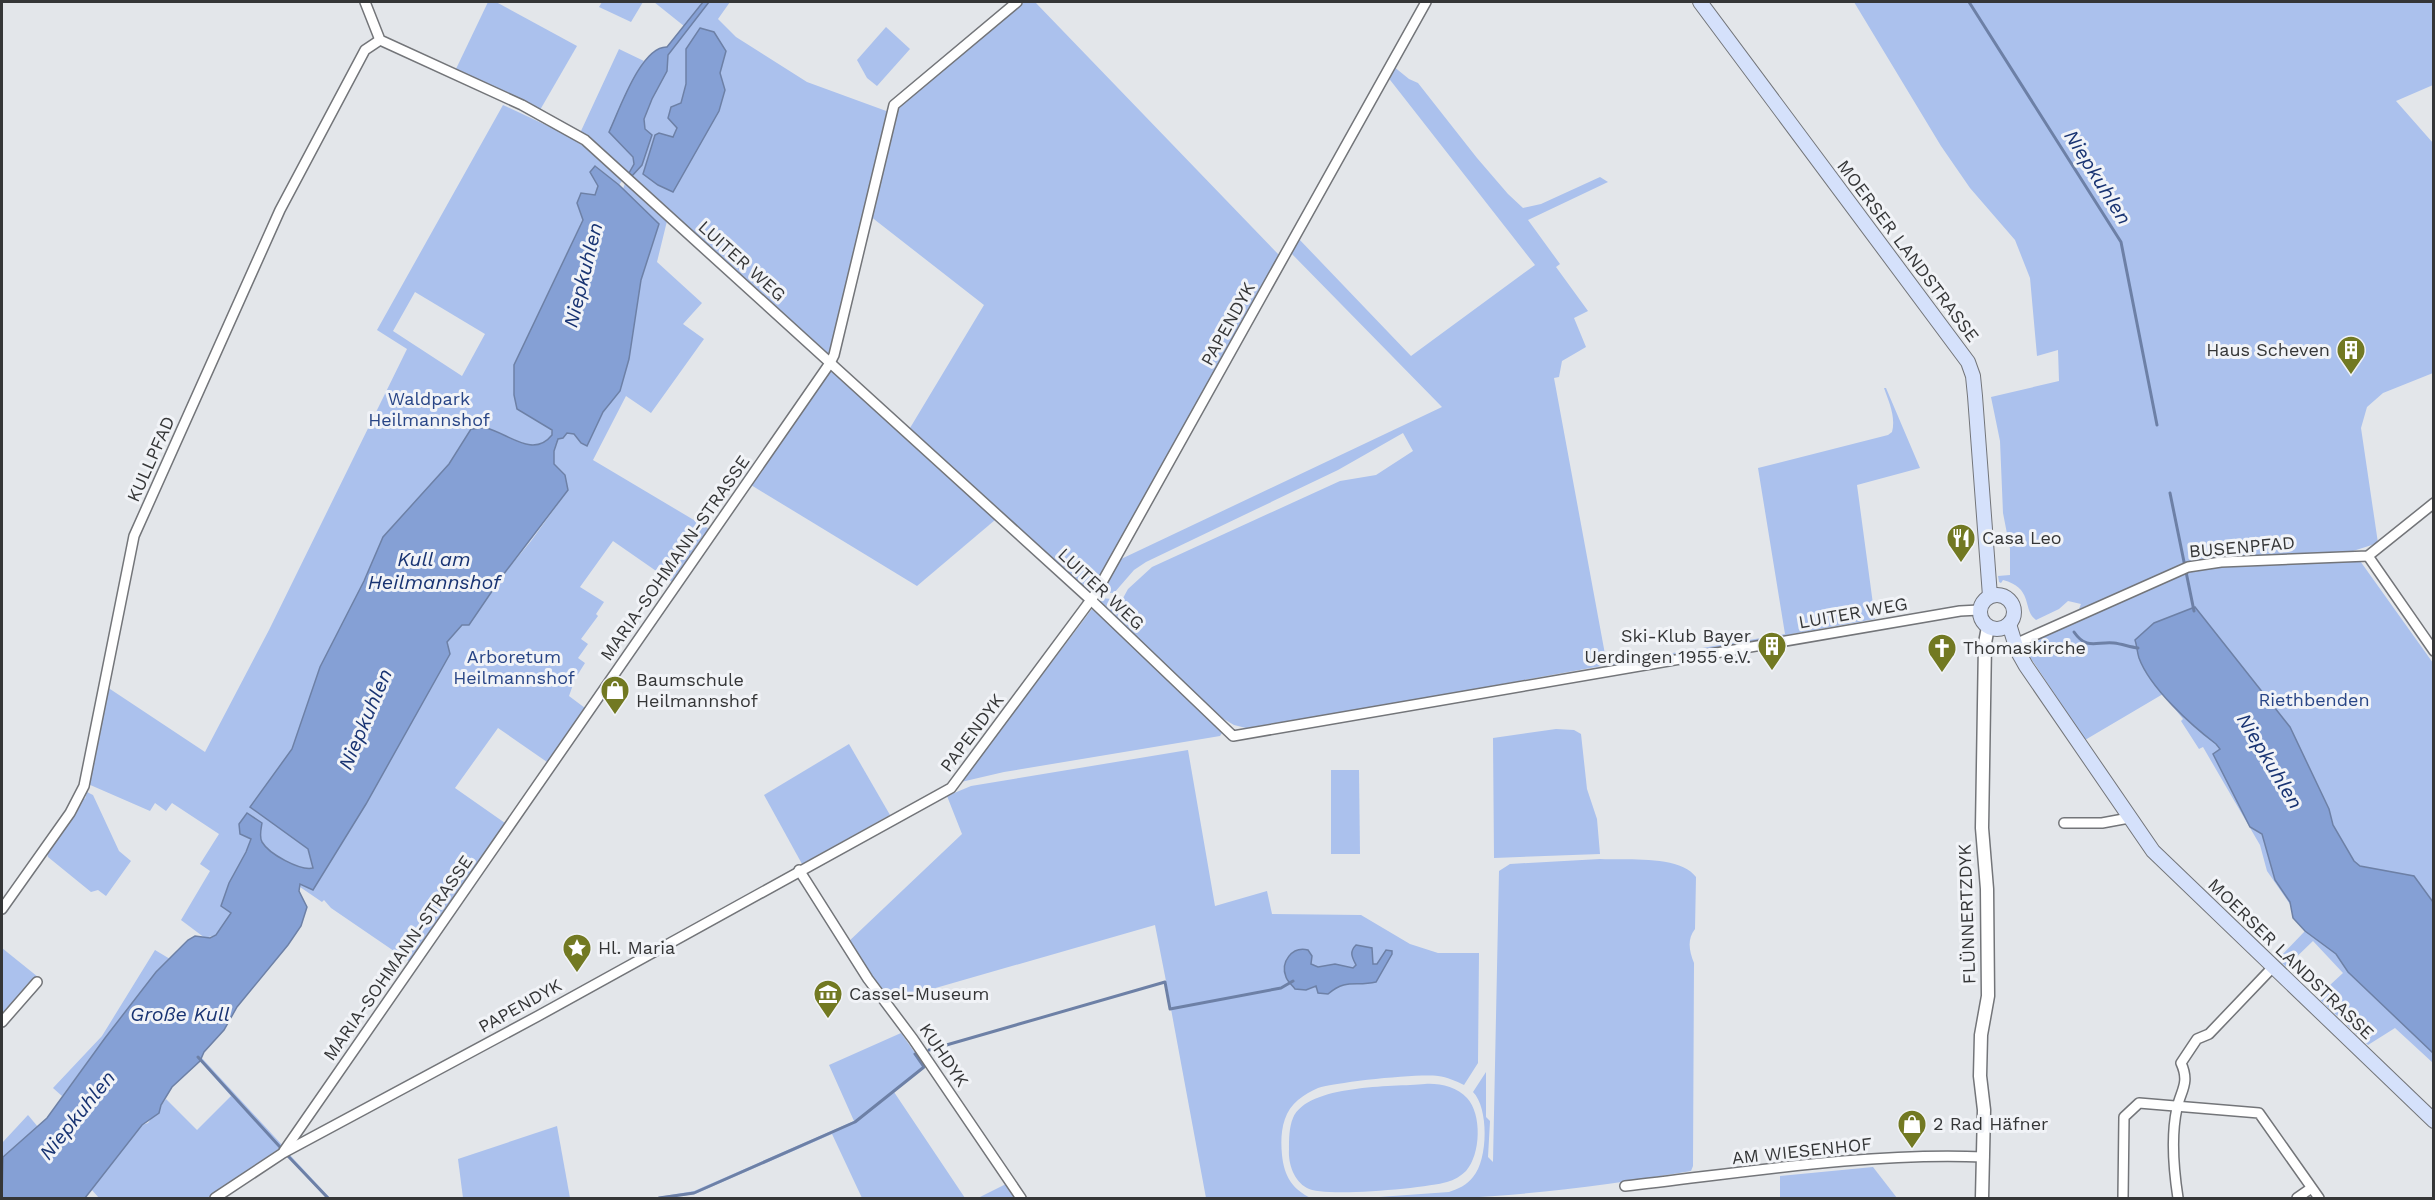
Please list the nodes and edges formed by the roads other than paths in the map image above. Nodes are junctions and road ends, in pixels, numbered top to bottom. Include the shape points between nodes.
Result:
1 (365, 2) edge
2 (1017, 2) edge
3 (1426, 2) edge
4 (1700, 2) edge
5 (380, 40) junction
6 (830, 363) junction
7 (2433, 504) edge
8 (2368, 556) junction
9 (1990, 596) junction
10 (1092, 602) junction
11 (1979, 610) junction
12 (2009, 624) junction
13 (1988, 627) junction
14 (2015, 644) junction
15 (2433, 651) edge
16 (2129, 818) junction
17 (2064, 823) dead end
18 (799, 870) junction
19 (2, 909) edge
20 (2273, 968) junction
21 (37, 982) dead end
22 (2, 1022) edge
23 (2177, 1107) junction
24 (2433, 1121) edge
25 (283, 1153) junction
26 (1984, 1158) junction
27 (1625, 1186) dead end
28 (2310, 1189) junction
29 (215, 1198) edge
30 (1021, 1198) edge
31 (1982, 1198) edge
32 (2123, 1198) edge
33 (2178, 1198) edge
34 (2296, 1198) edge
35 (2319, 1198) edge

1 - 5 street
2 - 6 street, MARIA-SOHMANN-STRASSE via 894,105
3 - 10 street, PAPENDYK
4 - 9 main road, MOERSER LANDSTRASSE via 1968,362 1974,384
5 - 6 street, LUITER WEG via 522,105 585,140
5 - 19 street, KULLPFAD via 365,50 280,210 134,536 84,786 70,813
6 - 10 street, LUITER WEG
6 - 25 street, MARIA-SOHMANN-STRASSE
7 - 8 street
8 - 14 street, BUSENPFAD via 2221,562 2184,568
8 - 15 street
9 - 11 main road
9 - 12 main road via 2004,596 2012,603 2014,612
10 - 11 street, LUITER WEG via 1233,736
10 - 18 street, PAPENDYK via 951,788
11 - 13 main road
12 - 13 main road via 1999,629
12 - 14 main road, MOERSER LANDSTRASSE
13 - 26 street, FLÜNNERTZDYK via 1982,828 1988,907 1988,996 1980,1076
14 - 16 main road, MOERSER LANDSTRASSE via 2035,681
16 - 17 street
16 - 20 main road, MOERSER LANDSTRASSE via 2153,851
18 - 25 street, PAPENDYK
18 - 30 street, KUHDYK via 862,971 896,1014
20 - 23 street via 2209,1035 2197,1039 2181,1063 2185,1072 2183,1097
20 - 24 main road, MOERSER LANDSTRASSE
21 - 22 street
23 - 28 street via 2259,1113
23 - 32 street via 2139,1103 2124,1117
23 - 33 street via 2173,1170
25 - 29 street, PAPENDYK
26 - 27 street, AM WIESENHOF via 1934,1156 1844,1163
26 - 31 street, FLÜNNERTZDYK
28 - 34 street
28 - 35 street

